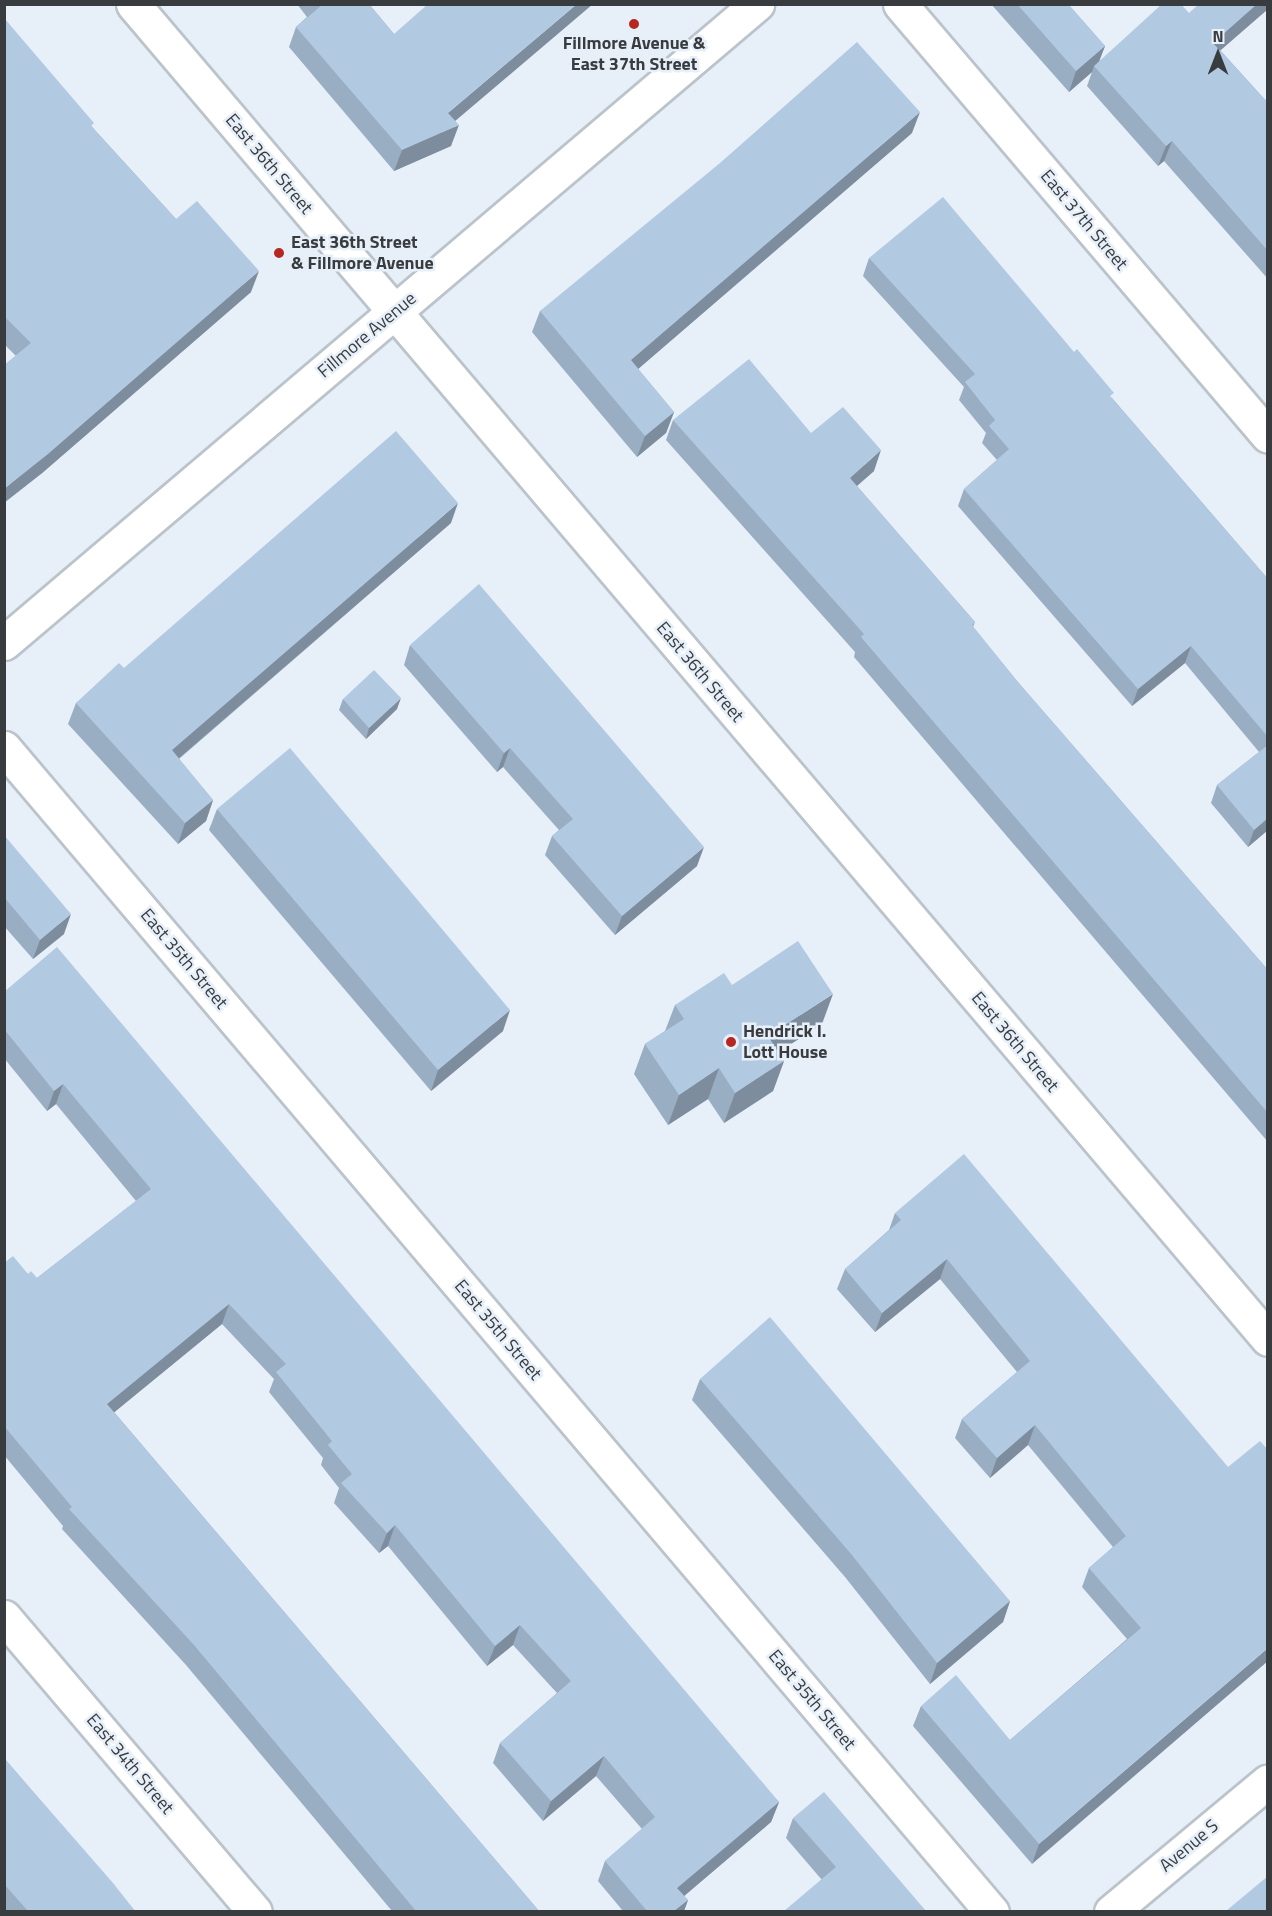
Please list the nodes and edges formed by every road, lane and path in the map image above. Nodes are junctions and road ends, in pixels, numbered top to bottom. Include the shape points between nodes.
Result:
1 (134, 4) edge
2 (757, 4) edge
3 (900, 4) edge
4 (394, 312) junction
5 (1268, 436) edge
6 (4, 643) edge
7 (4, 748) edge
8 (1268, 1339) edge
9 (4, 1617) edge
10 (1268, 1781) edge
11 (255, 1911) edge
12 (992, 1911) edge
13 (1111, 1911) edge

1 - 4 street, East 36th Street
2 - 4 street, Fillmore Avenue
3 - 5 street, East 37th Street
4 - 6 street, Fillmore Avenue
4 - 8 street, East 36th Street
7 - 12 street, East 35th Street
9 - 11 street, East 34th Street
10 - 13 street, Avenue S

